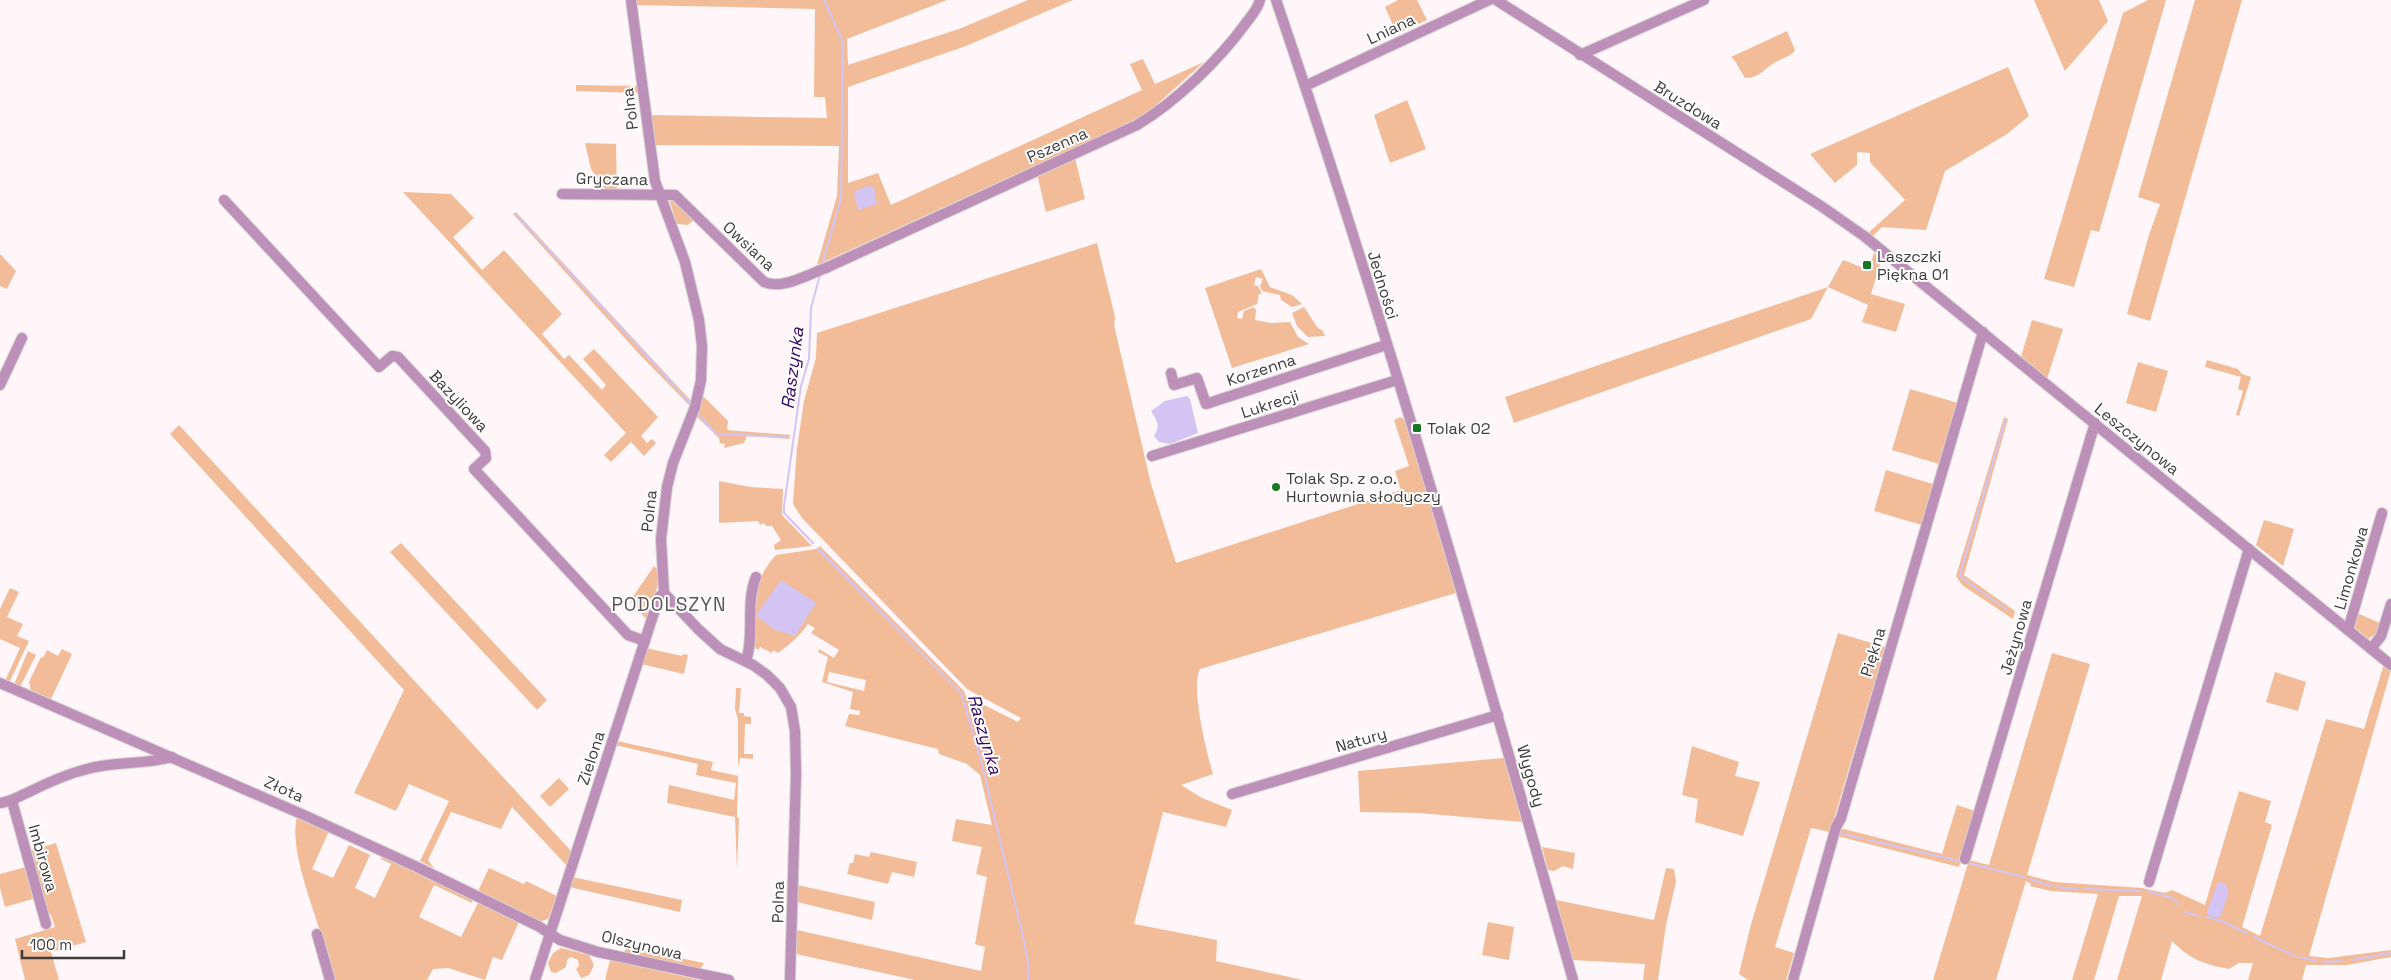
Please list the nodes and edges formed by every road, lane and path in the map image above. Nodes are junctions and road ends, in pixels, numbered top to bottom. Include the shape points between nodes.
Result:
1 (631, 0) edge
2 (1260, 0) edge
3 (1276, 0) edge
4 (1489, 0) edge
5 (1496, 0) edge
6 (1704, 0) edge
7 (1580, 54) junction
8 (1305, 86) junction
9 (562, 194) dead end
10 (660, 195) junction
11 (224, 200) dead end
12 (1864, 236) joint
13 (828, 267) joint
14 (1983, 332) junction
15 (22, 338) dead end
16 (1386, 345) junction
17 (1171, 373) dead end
18 (1397, 380) junction
19 (0, 385) edge
20 (2095, 423) junction
21 (1152, 456) dead end
22 (2382, 513) dead end
23 (2248, 549) junction
24 (756, 577) dead end
25 (1460, 580) joint
26 (664, 593) junction
27 (2391, 604) edge
28 (2348, 630) junction
29 (645, 641) junction
30 (2372, 649) junction
31 (746, 662) junction
32 (2391, 665) edge
33 (0, 683) edge
34 (1498, 716) junction
35 (172, 757) junction
36 (1232, 794) dead end
37 (12, 801) junction
38 (0, 803) edge
39 (1965, 859) dead end
40 (2149, 882) dead end
41 (46, 924) dead end
42 (317, 934) dead end
43 (550, 935) junction
44 (330, 980) edge
45 (535, 980) edge
46 (729, 980) edge
47 (790, 980) edge
48 (1573, 980) edge
49 (1793, 980) edge

1 - 10 street, Polna via 655,181
2 - 13 street, Pszenna via 1214,62 1145,121
3 - 8 street, Jedności
4 - 8 street, Lniana
5 - 7 street, Bruzdowa
6 - 7 street
7 - 12 street, Bruzdowa
8 - 16 street, Jedności
9 - 10 street, Gryczana
10 - 13 street, Owsiana via 680,198 767,284 788,282
10 - 26 street, Polna via 693,291 702,357 695,407 667,487 661,538
11 - 29 street, Bazyliowa via 379,367 392,356 398,357 485,452 486,458 474,469 628,635
12 - 14 street, Leszczynowa
14 - 20 street, Leszczynowa
14 - 49 street, Piękna
15 - 19 street
16 - 17 street, Korzenna via 1206,404 1197,378 1174,385
16 - 18 street, Jedności
18 - 21 street, Lukrecji
18 - 25 street, Jedności
20 - 23 street, Leszczynowa
20 - 39 street, Jeżynowa
22 - 28 street, Limonkowa
23 - 28 street, Leszczynowa
23 - 40 street
24 - 31 street via 752,594 750,650
25 - 34 street, Wygody
26 - 29 street, Zielona via 659,597
26 - 31 street, Polna via 720,649
27 - 30 street via 2381,636
28 - 30 street, Leszczynowa
29 - 43 street, Zielona
30 - 32 street, Leszczynowa
31 - 47 street, Polna via 780,688 793,713 796,774
33 - 35 street, Złota
34 - 36 street, Natury
34 - 48 street, Wygody
35 - 37 street via 156,762 116,763 84,769
35 - 43 street, Złota via 417,867 538,926
37 - 38 street
37 - 41 street, Imbirowa
42 - 44 street
43 - 45 street, Zielona
43 - 46 street, Olszynowa via 598,952

